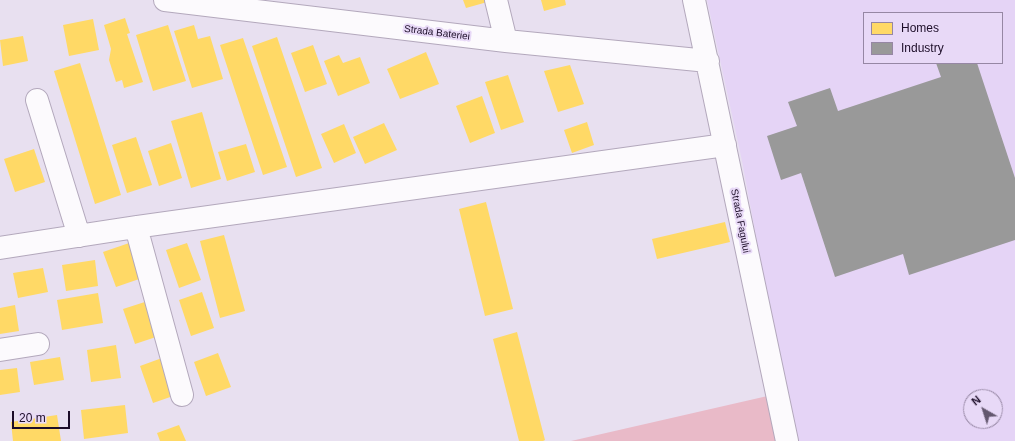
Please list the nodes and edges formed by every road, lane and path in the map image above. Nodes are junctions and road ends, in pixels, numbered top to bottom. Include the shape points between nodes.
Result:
1 (165, 0) edge
2 (496, 0) edge
3 (694, 0) edge
4 (506, 41) junction
5 (708, 61) junction
6 (37, 100) dead end
7 (725, 145) junction
8 (136, 227) junction
9 (79, 236) junction
10 (0, 248) edge
11 (38, 344) dead end
12 (0, 350) edge
13 (182, 395) dead end
14 (787, 441) edge

1 - 4 street, Strada Bateriei
2 - 4 street
3 - 5 street, Strada Fagului
4 - 5 street, Strada Bateriei
5 - 7 street, Strada Fagului
6 - 9 street
7 - 8 street
7 - 14 street, Strada Fagului
8 - 9 street
8 - 13 street
9 - 10 street
11 - 12 street

